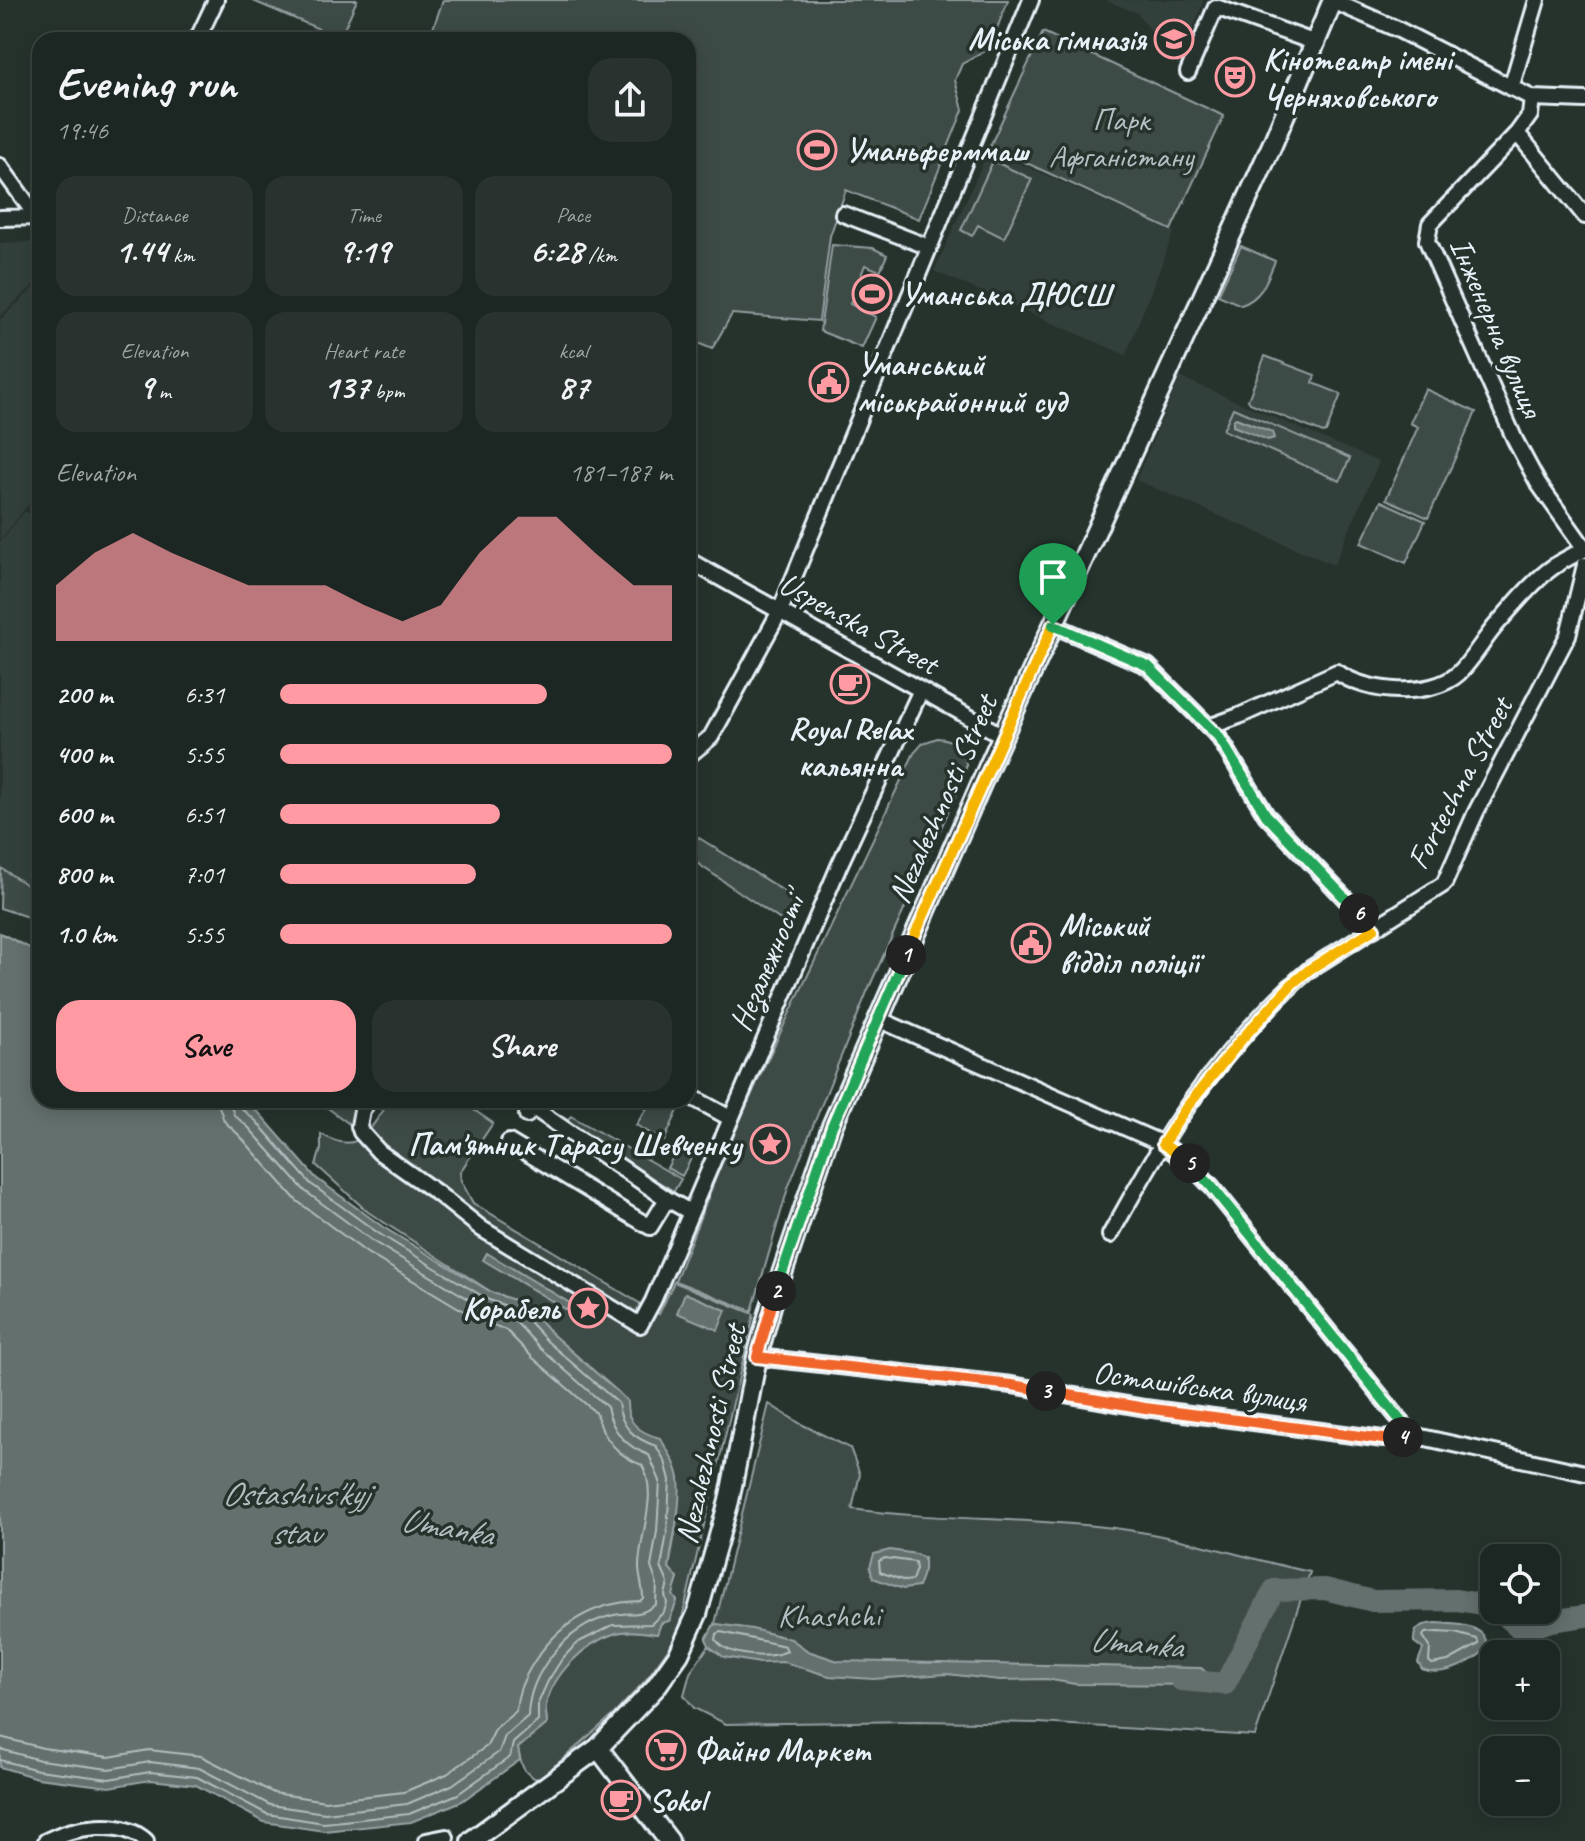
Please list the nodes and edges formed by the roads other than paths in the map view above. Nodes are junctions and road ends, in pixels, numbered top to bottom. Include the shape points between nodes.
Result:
1 (216, 0) edge
2 (1031, 0) edge
3 (1537, 0) edge
4 (1333, 1) edge
5 (201, 32) edge
6 (1316, 43) junction
7 (1188, 72) dead end
8 (1511, 88) junction
9 (1532, 98) junction
10 (1585, 100) edge
11 (1517, 133) junction
12 (0, 166) edge
13 (32, 209) edge
14 (843, 214) dead end
15 (1585, 216) edge
16 (32, 217) edge
17 (0, 218) edge
18 (929, 247) junction
19 (1585, 549) edge
20 (696, 564) edge
21 (1585, 565) edge
22 (780, 611) junction
23 (1053, 625) junction
24 (921, 690) junction
25 (1209, 727) junction
26 (1003, 736) junction
27 (696, 749) edge
28 (1374, 929) junction
29 (878, 1019) junction
30 (696, 1099) edge
31 (363, 1108) edge
32 (531, 1108) edge
33 (533, 1108) edge
34 (527, 1115) dead end
35 (730, 1118) junction
36 (509, 1142) dead end
37 (1163, 1144) junction
38 (667, 1199) junction
39 (690, 1212) junction
40 (1110, 1235) dead end
41 (757, 1357) junction
42 (1412, 1435) junction
43 (1585, 1473) edge
44 (598, 1748) junction
45 (446, 1837) dead end
46 (46, 1841) edge
47 (146, 1841) edge
48 (426, 1841) edge
49 (471, 1841) edge
50 (669, 1841) edge

1 - 5 street
2 - 18 street
3 - 8 street
4 - 6 main road, Nezalezhnosti Street
4 - 8 street
6 - 7 street via 1216,7
6 - 23 main road, Nezalezhnosti Street
8 - 9 street
9 - 10 street
9 - 11 street, Інженерна вулиця via 1530,115
11 - 15 street
11 - 19 street, Інженерна вулиця via 1430,224 1427,241 1515,440
12 - 13 street
14 - 18 street
16 - 17 street
18 - 22 street
19 - 25 street via 1552,568 1449,679 1411,691 1349,681 1337,672
20 - 22 street, Uspenska Street
21 - 28 street, Fortechna Street via 1568,635 1444,884
22 - 24 street, Uspenska Street
22 - 27 street via 711,737
23 - 25 street via 1148,666
23 - 26 main road, Nezalezhnosti Street
24 - 26 street, Uspenska Street
24 - 35 street, Незалежності'
25 - 28 street via 1266,815
26 - 29 main road, Nezalezhnosti Street
28 - 37 street, Fortechna Street via 1292,984 1186,1108
29 - 37 street
29 - 41 main road, Nezalezhnosti Street via 809,1187
30 - 35 street
31 - 39 street, Незалежності' via 361,1132 379,1152 482,1229 640,1325
32 - 34 street
33 - 38 street
35 - 39 street, Незалежності'
36 - 38 street via 650,1227
37 - 40 street, Fortechna Street
37 - 42 street via 1212,1187
38 - 39 street
41 - 42 street, Осташівська вулиця via 1012,1385 1383,1439
41 - 44 main road, Nezalezhnosti Street via 729,1501 697,1614 679,1654 655,1688
42 - 43 street, Осташівська вулиця
44 - 49 main road, Nezalezhnosti Street
44 - 50 main road
45 - 48 street
46 - 47 street via 78,1830 110,1828 128,1830

